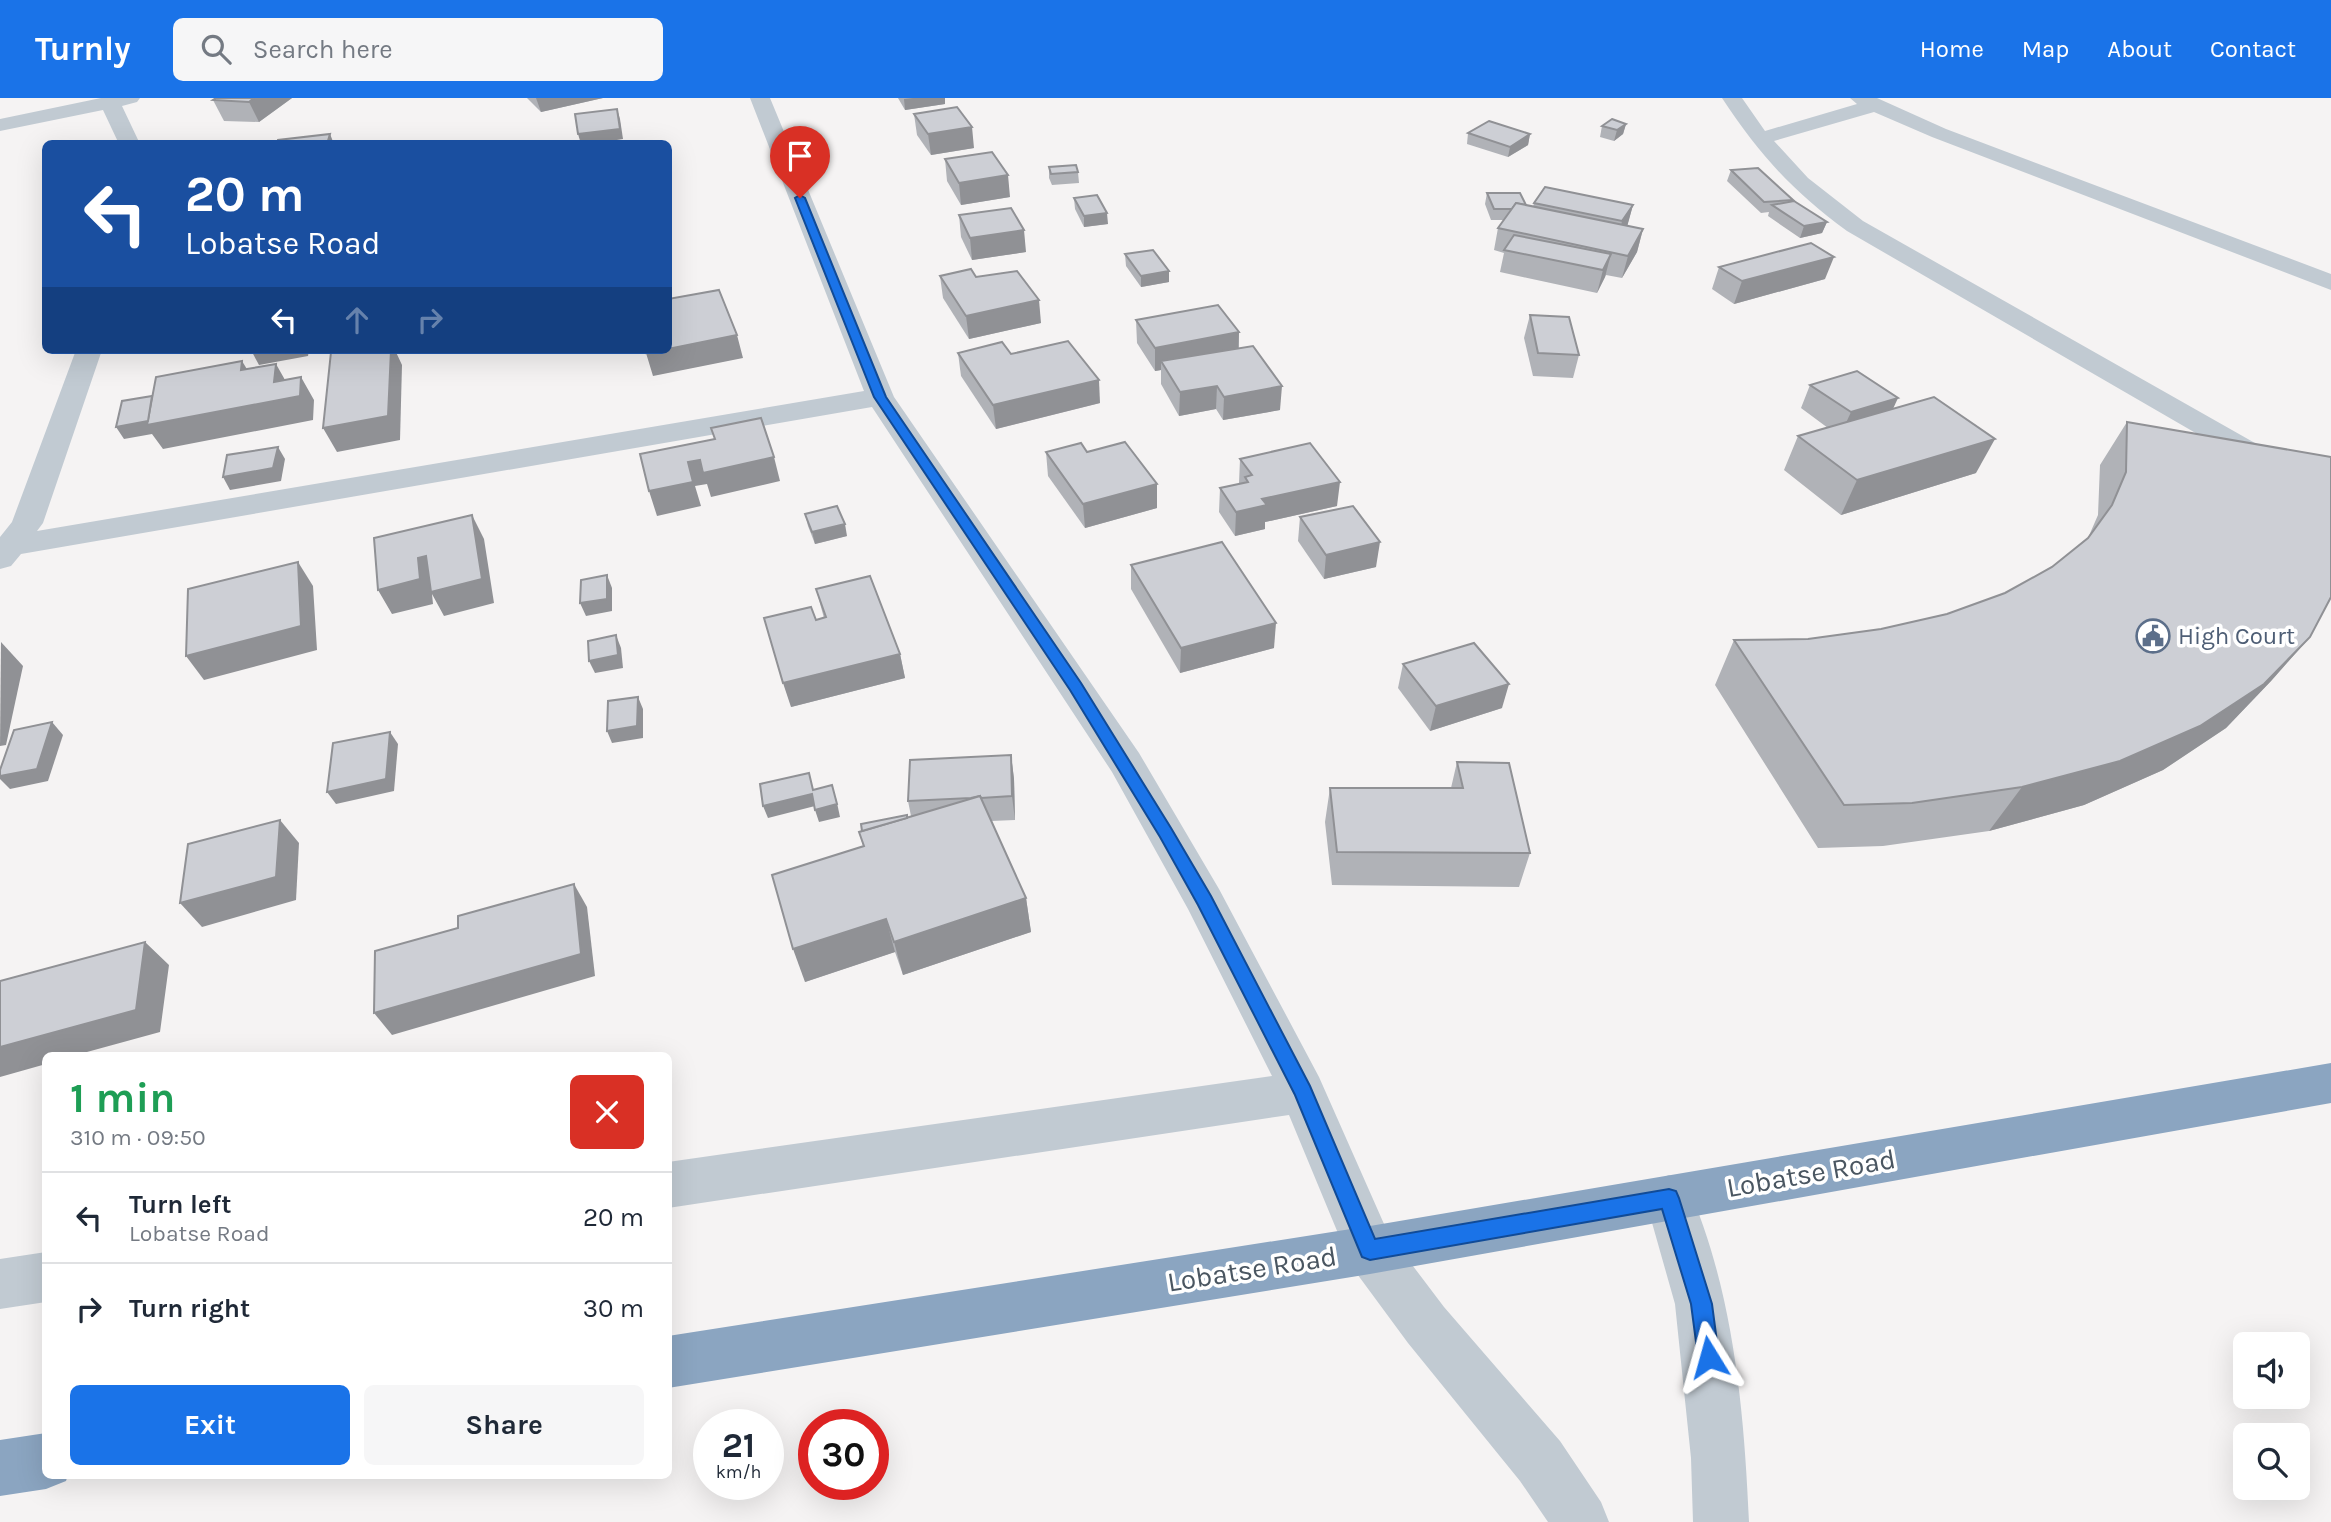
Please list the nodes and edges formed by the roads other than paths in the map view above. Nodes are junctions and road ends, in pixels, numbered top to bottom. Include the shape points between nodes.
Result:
1 (760, 98) edge
2 (1732, 98) edge
3 (120, 100) edge
4 (1868, 102) edge
5 (0, 125) edge
6 (1759, 139) junction
7 (129, 140) edge
8 (2331, 283) edge
9 (88, 354) edge
10 (880, 397) junction
11 (2331, 499) edge
12 (7, 552) edge
13 (2331, 1083) edge
14 (1303, 1092) junction
15 (672, 1184) edge
16 (1669, 1198) junction
17 (1370, 1250) junction
18 (42, 1278) edge
19 (0, 1284) edge
20 (672, 1361) edge
21 (42, 1462) edge
22 (0, 1468) edge
23 (1581, 1522) edge
24 (1721, 1522) edge

1 - 10 street
2 - 6 street
3 - 5 street
3 - 7 street
4 - 6 street
4 - 8 street
6 - 11 street via 1793,179 1855,226
9 - 12 street via 27,523
10 - 12 street
10 - 14 street via 1126,764 1205,901
13 - 16 highway, Lobatse Road
14 - 15 street
14 - 17 street
16 - 17 highway, Lobatse Road
16 - 24 street via 1701,1304 1718,1445
17 - 20 highway, Lobatse Road
17 - 23 street via 1540,1461
18 - 19 street
21 - 22 highway

